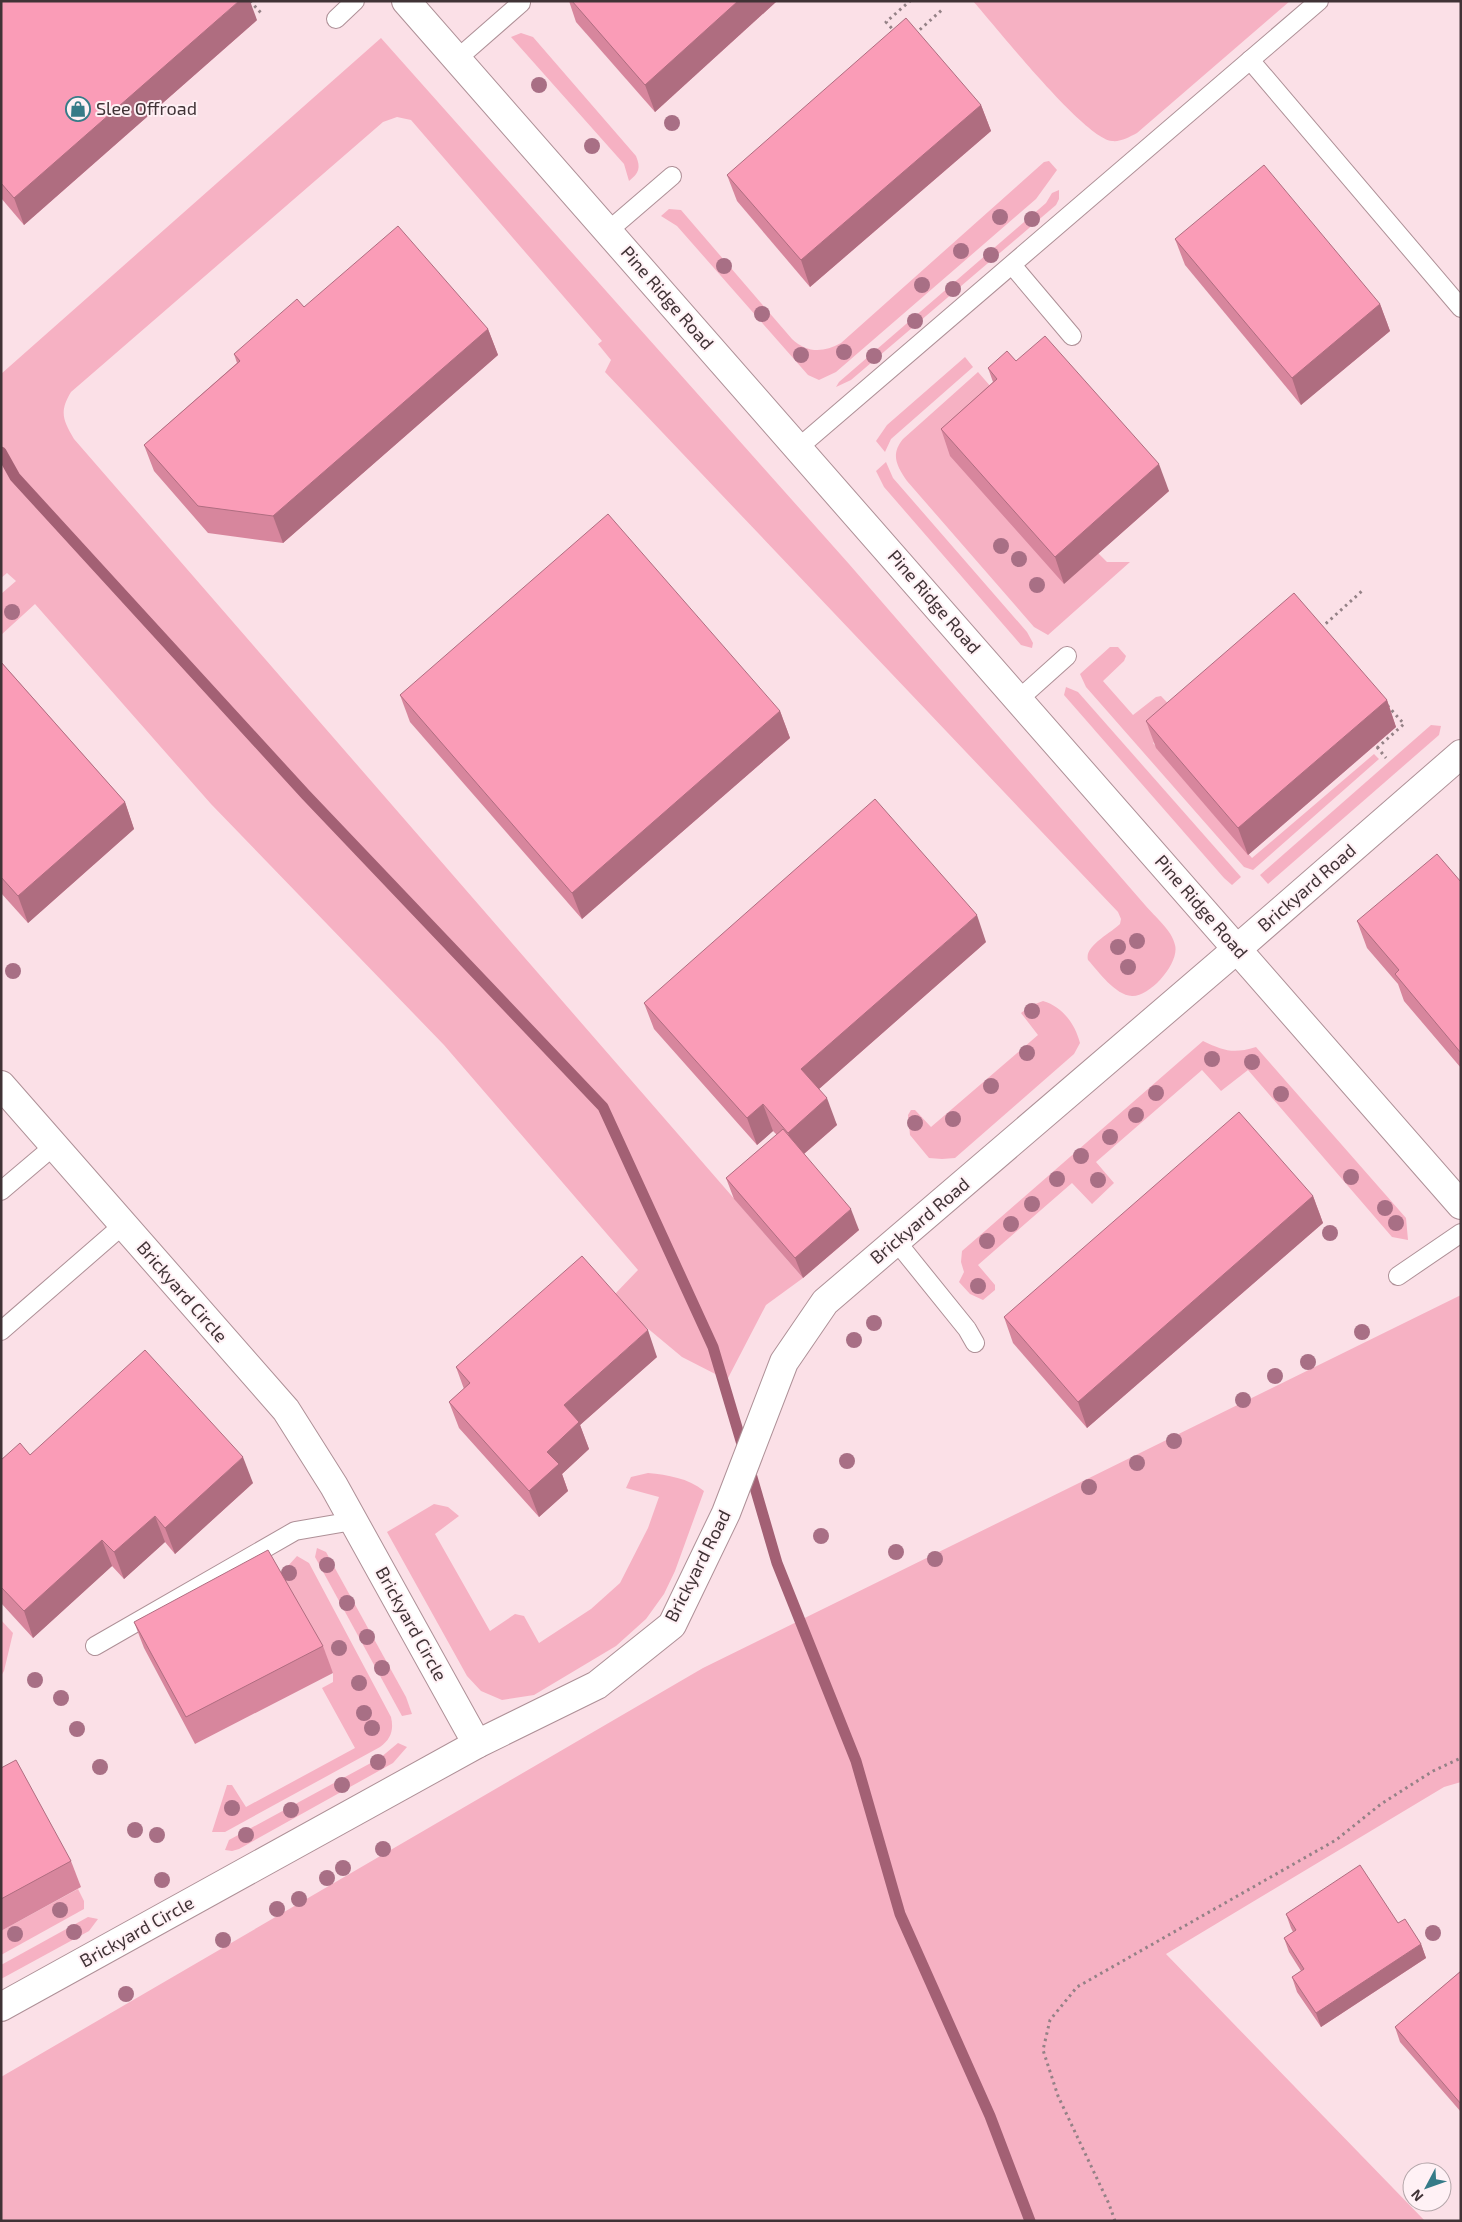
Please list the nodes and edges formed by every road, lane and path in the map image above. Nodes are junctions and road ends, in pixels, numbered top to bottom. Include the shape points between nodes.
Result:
1 (250, 1) edge
2 (354, 1) edge
3 (406, 1) edge
4 (910, 1) edge
5 (1319, 1) edge
6 (521, 4) dead end
7 (944, 8) dead end
8 (262, 14) dead end
9 (336, 19) dead end
10 (898, 36) edge
11 (911, 37) edge
12 (458, 59) junction
13 (1250, 60) junction
14 (672, 176) dead end
15 (608, 231) junction
16 (1012, 265) junction
17 (1461, 308) edge
18 (1072, 336) dead end
19 (798, 448) junction
20 (1362, 591) dead end
21 (1314, 621) edge
22 (1320, 628) junction
23 (1327, 635) edge
24 (1067, 656) dead end
25 (1019, 699) junction
26 (1384, 702) edge
27 (1386, 758) dead end
28 (1458, 763) edge
29 (1237, 949) junction
30 (1, 1085) edge
31 (54, 1146) junction
32 (1, 1191) edge
33 (1461, 1205) edge
34 (123, 1225) junction
35 (1461, 1234) edge
36 (896, 1241) junction
37 (1398, 1276) dead end
38 (1, 1331) edge
39 (975, 1343) dead end
40 (353, 1521) junction
41 (95, 1646) dead end
42 (477, 1744) junction
43 (1461, 1758) edge
44 (1, 2007) edge
45 (1115, 2221) edge

1 - 8 path
2 - 9 lane
3 - 12 street, Pine Ridge Road
4 - 10 path via 886,22
5 - 13 lane
6 - 12 lane
7 - 11 path
12 - 15 street, Pine Ridge Road
13 - 16 lane
13 - 17 lane
14 - 15 lane
15 - 19 street, Pine Ridge Road
16 - 18 lane
16 - 19 lane
19 - 25 street, Pine Ridge Road
20 - 22 path
21 - 22 path
22 - 23 path
24 - 25 lane
25 - 29 street, Pine Ridge Road
26 - 27 path via 1404,724 1376,746
28 - 29 street, Brickyard Road
29 - 33 street, Pine Ridge Road
29 - 36 street, Brickyard Road
30 - 31 street, Brickyard Circle
31 - 32 lane
31 - 34 street, Brickyard Circle
34 - 38 lane
34 - 40 street, Brickyard Circle via 286,1410
35 - 37 lane
36 - 39 lane
36 - 42 street, Brickyard Road via 826,1302 784,1362 726,1512 672,1625 597,1686
40 - 41 lane via 295,1531
40 - 42 street, Brickyard Circle
42 - 44 street, Brickyard Circle
43 - 45 path via 1433,1771 1381,1804 1336,1840 1077,1987 1063,2002 1050,2020 1043,2050 1058,2096 1110,2204

